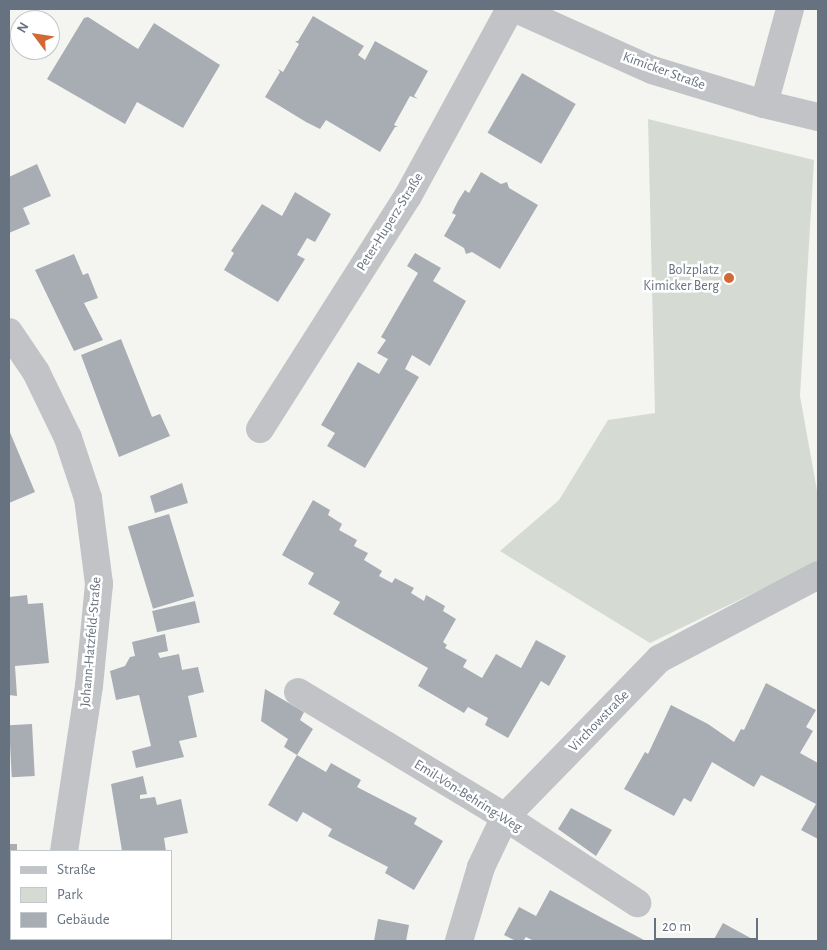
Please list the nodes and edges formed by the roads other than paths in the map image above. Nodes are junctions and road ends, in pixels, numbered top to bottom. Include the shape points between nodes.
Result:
1 (510, 9) edge
2 (516, 9) edge
3 (790, 9) edge
4 (764, 104) junction
5 (818, 117) edge
6 (9, 332) edge
7 (260, 429) dead end
8 (818, 575) edge
9 (298, 692) dead end
10 (505, 817) junction
11 (64, 850) edge
12 (637, 903) dead end
13 (459, 941) edge

1 - 7 street, Peter-Huperz-Straße via 408,196
2 - 4 street, Kimicker Straße via 652,70
3 - 4 street
4 - 5 street, Kimicker Straße
6 - 11 street, Johann-Hatzfeld-Straße via 36,372 68,438 88,498 99,584 89,686
8 - 10 street, Virchowstraße via 659,659
9 - 10 street, Emil-Von-Behring-Weg
10 - 12 street, Emil-Von-Behring-Weg
10 - 13 street, Virchowstraße via 481,867

